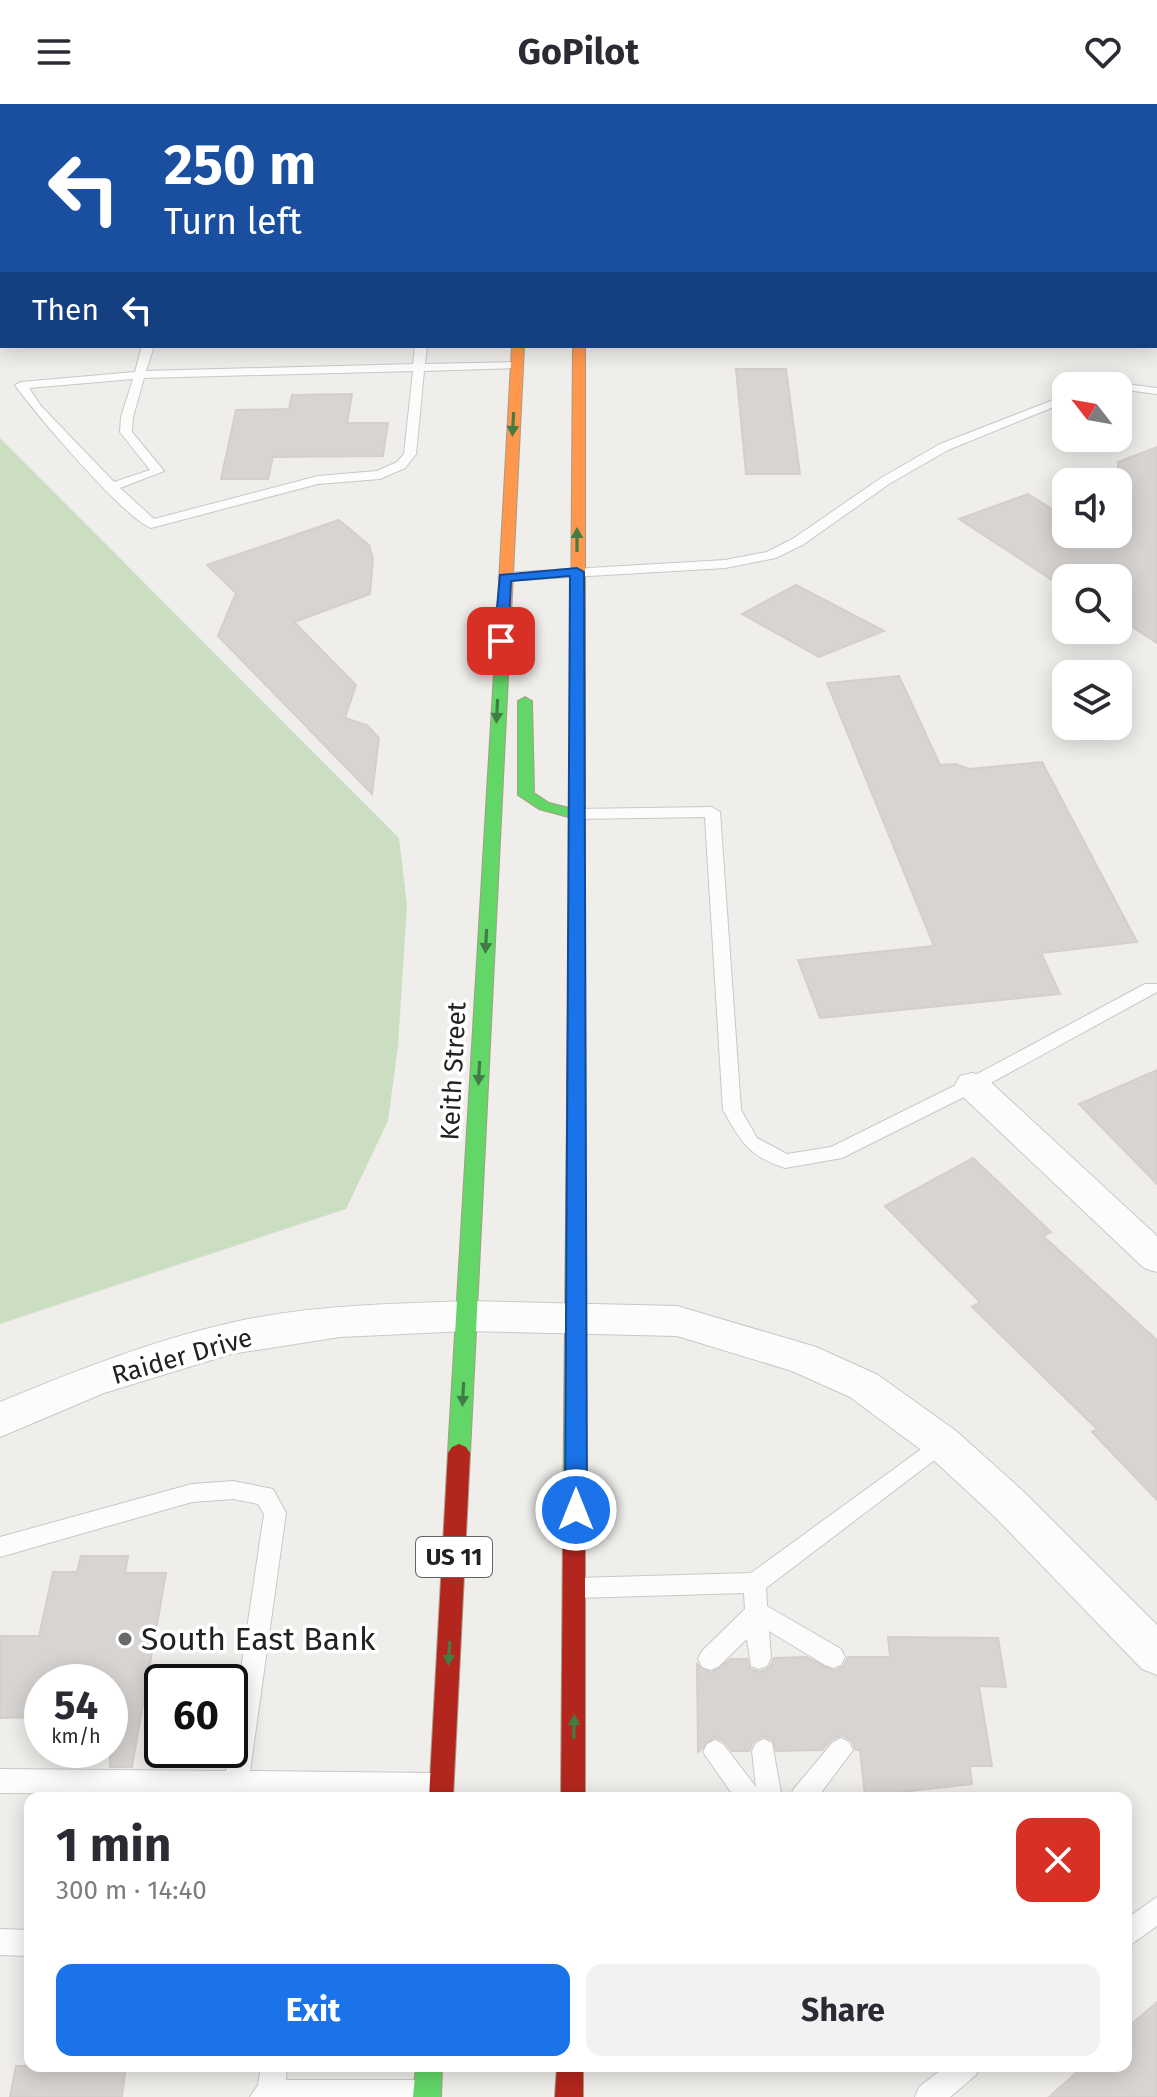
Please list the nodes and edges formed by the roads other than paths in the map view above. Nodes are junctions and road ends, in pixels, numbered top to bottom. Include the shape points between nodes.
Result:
1 (147, 348) edge
2 (421, 348) edge
3 (518, 348) edge
4 (579, 348) edge
5 (517, 365) junction
6 (419, 366) junction
7 (139, 375) junction
8 (1132, 388) edge
9 (1157, 391) edge
10 (1052, 404) edge
11 (112, 487) junction
12 (577, 572) junction
13 (505, 577) junction
14 (501, 641) junction
15 (576, 814) junction
16 (1151, 988) dead end
17 (972, 1085) junction
18 (1157, 1258) edge
19 (467, 1316) junction
20 (576, 1318) junction
21 (0, 1420) edge
22 (942, 1443) junction
23 (0, 1547) edge
24 (755, 1583) junction
25 (575, 1588) junction
26 (758, 1612) junction
27 (1157, 1655) edge
28 (833, 1657) dead end
29 (759, 1658) dead end
30 (710, 1659) dead end
31 (841, 1750) dead end
32 (764, 1751) dead end
33 (715, 1752) dead end
34 (0, 1781) edge
35 (236, 1783) junction
36 (442, 1792) edge
37 (573, 1792) edge
38 (745, 1792) edge
39 (769, 1792) edge
40 (807, 1792) edge
41 (1157, 1910) edge
42 (1132, 1930) edge
43 (0, 1942) edge
44 (24, 1943) edge
45 (570, 2072) edge
46 (960, 2072) edge
47 (270, 2085) edge
48 (428, 2085) edge
49 (569, 2097) edge
50 (929, 2097) edge

1 - 7 lane
2 - 6 lane
3 - 5 main road, Keith Street / US 11
12 -> 4 main road
5 - 6 lane
5 -> 13 main road, Keith Street / US 11
6 - 7 lane
6 - 11 lane via 410,454 380,475 318,480 151,524
7 - 11 lane via 126,432 158,471
7 - 11 lane via 21,385
8 - 9 lane
10 - 12 lane via 944,447 771,555 725,564
12 - 13 lane
12 - 15 main road
13 - 14 main road, Keith Street / US 11
14 - 15 main road via 520,675 526,795
14 -> 19 main road, Keith Street / US 11
15 - 17 lane via 712,812 732,1110 751,1143 785,1161 835,1153
15 - 20 main road
16 - 17 lane
17 - 18 street
19 - 20 street, Raider Drive
19 - 21 street, Raider Drive via 340,1322 231,1338 94,1380
19 -> 36 main road, Keith Street / US 11
20 - 22 street, Raider Drive via 677,1321 802,1358 864,1386
20 - 25 main road
22 - 24 lane
22 - 27 street, Raider Drive
23 - 35 lane via 192,1493 233,1490 265,1496 275,1513
24 - 25 lane
24 - 26 lane
37 -> 25 main road
26 - 28 lane
26 - 29 lane
26 - 30 lane
31 - 40 lane
32 - 39 lane
33 - 38 lane
34 - 35 lane
35 - 36 lane
41 - 42 lane
43 - 44 lane
45 - 49 main road
46 - 50 lane
47 - 48 lane

